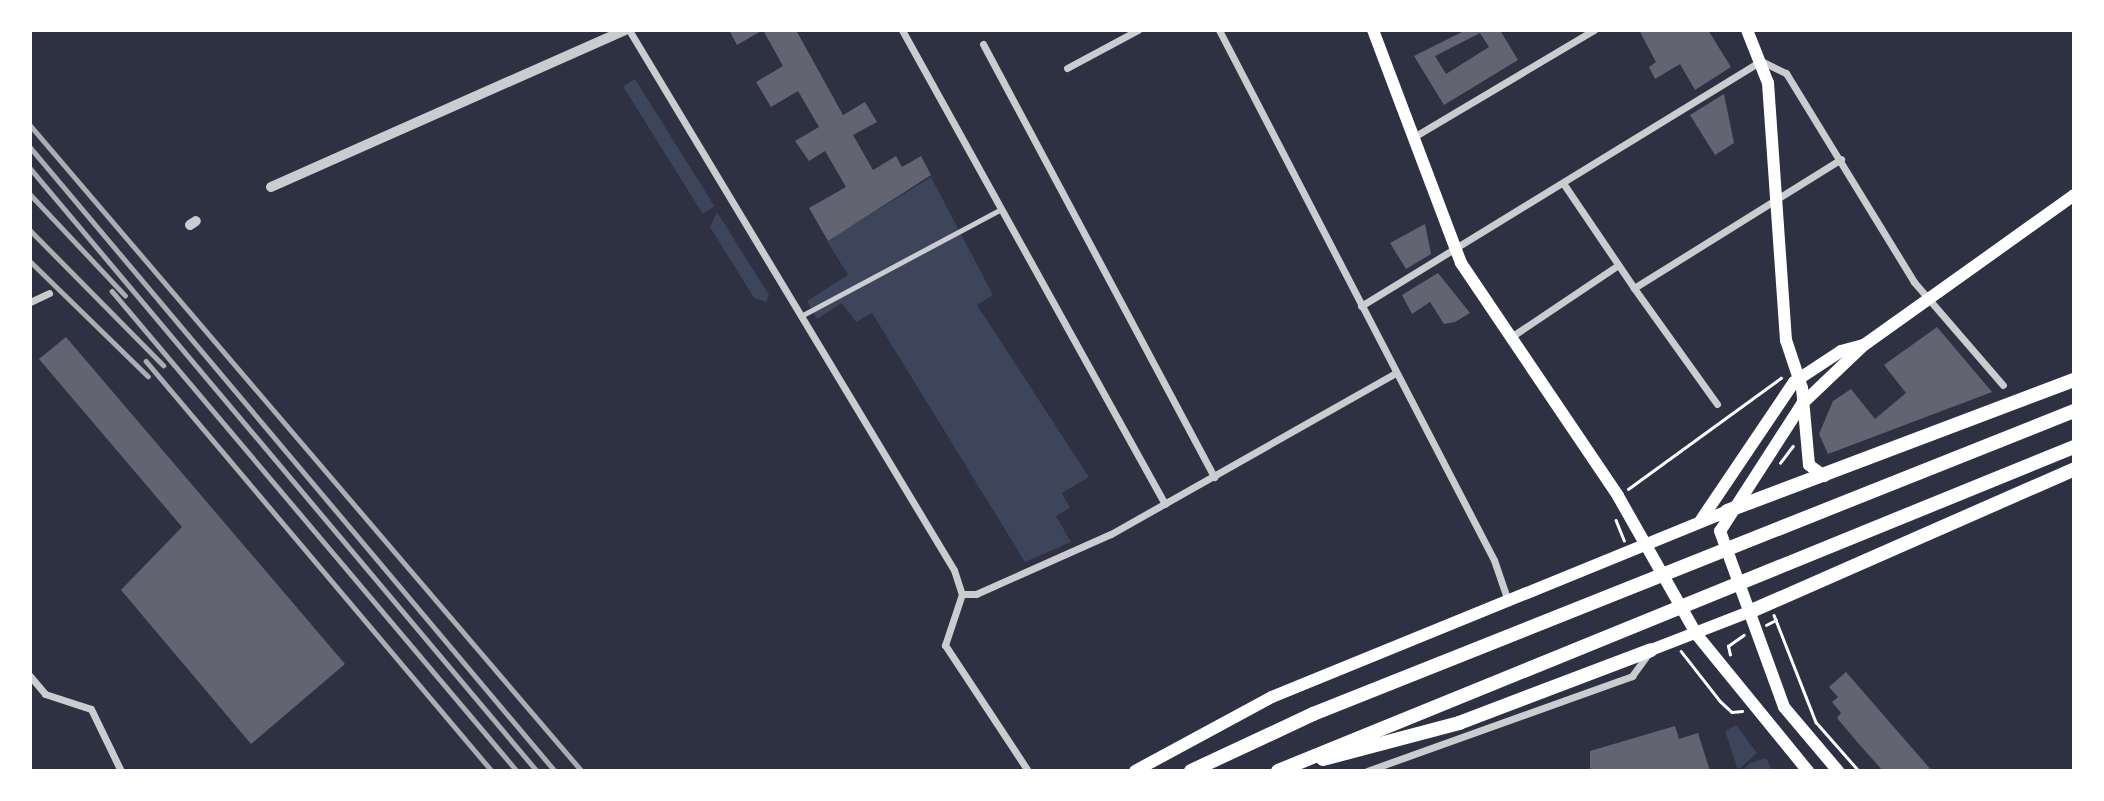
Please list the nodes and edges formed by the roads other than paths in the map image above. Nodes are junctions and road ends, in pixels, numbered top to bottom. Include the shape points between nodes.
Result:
1 (627, 30) edge
2 (902, 30) edge
3 (1139, 30) edge
4 (1219, 30) edge
5 (1373, 30) edge
6 (1594, 30) edge
7 (1747, 30) edge
8 (982, 44) dead end
9 (1761, 61) junction
10 (1067, 68) dead end
11 (1412, 138) junction
12 (1841, 159) junction
13 (1563, 183) junction
14 (271, 187) dead end
15 (2074, 195) edge
16 (1778, 197) junction
17 (998, 211) junction
18 (1455, 250) junction
19 (1615, 267) junction
20 (1634, 288) junction
21 (49, 293) dead end
22 (1931, 297) junction
23 (30, 302) edge
24 (1361, 306) junction
25 (800, 316) junction
26 (1511, 337) junction
27 (1864, 345) junction
28 (1396, 373) junction
29 (1793, 376) junction
30 (2074, 380) edge
31 (2003, 385) dead end
32 (1717, 404) dead end
33 (1802, 404) junction
34 (2074, 411) edge
35 (2074, 447) edge
36 (2074, 469) edge
37 (1825, 476) junction
38 (1214, 477) junction
39 (1164, 504) junction
40 (1727, 512) junction
41 (1700, 520) junction
42 (1644, 541) junction
43 (962, 594) junction
44 (1507, 598) junction
45 (1749, 611) junction
46 (1697, 635) junction
47 (1651, 650) junction
48 (30, 676) edge
49 (1282, 770) edge
50 (121, 771) edge
51 (1028, 771) edge
52 (1135, 771) edge
53 (1191, 771) edge
54 (1367, 771) edge
55 (1808, 771) edge
56 (1838, 771) edge

1 - 14 street
1 - 25 street
2 - 17 street
3 - 10 street
4 - 24 street
5 - 11 main road
6 - 11 street
7 - 9 main road
8 - 38 street
9 - 12 street via 1786,73
9 - 13 street
9 - 16 main road
11 - 18 main road
12 - 16 street
12 - 22 street via 1914,282
13 - 18 street
13 - 19 street
15 - 22 main road
16 - 20 street
16 - 29 main road via 1786,340
17 - 25 lane
17 - 39 street
18 - 24 street
18 - 26 main road
19 - 20 street
19 - 26 street
20 - 32 street
21 - 23 street
22 - 27 main road
22 - 31 street
24 - 28 street
25 - 43 street
26 - 42 main road
27 - 29 main road
27 - 33 main road
28 - 38 street
28 - 44 street
29 - 33 main road
29 - 41 main road
30 - 37 highway
33 - 37 main road via 1809,465
33 - 40 main road
34 - 53 highway via 1313,714
35 - 49 highway
36 - 45 highway
37 - 40 highway
38 - 39 street
39 - 43 street via 976,594
40 - 41 main road
40 - 45 main road via 1720,531
41 - 42 main road
42 - 44 main road
42 - 46 main road
43 - 51 street via 945,645
44 - 52 main road via 1272,697
45 - 46 main road
45 - 56 main road via 1784,707
46 - 47 main road
46 - 55 main road
47 - 49 highway via 1460,723
47 - 54 street via 1632,676
48 - 50 street via 45,694 91,709

